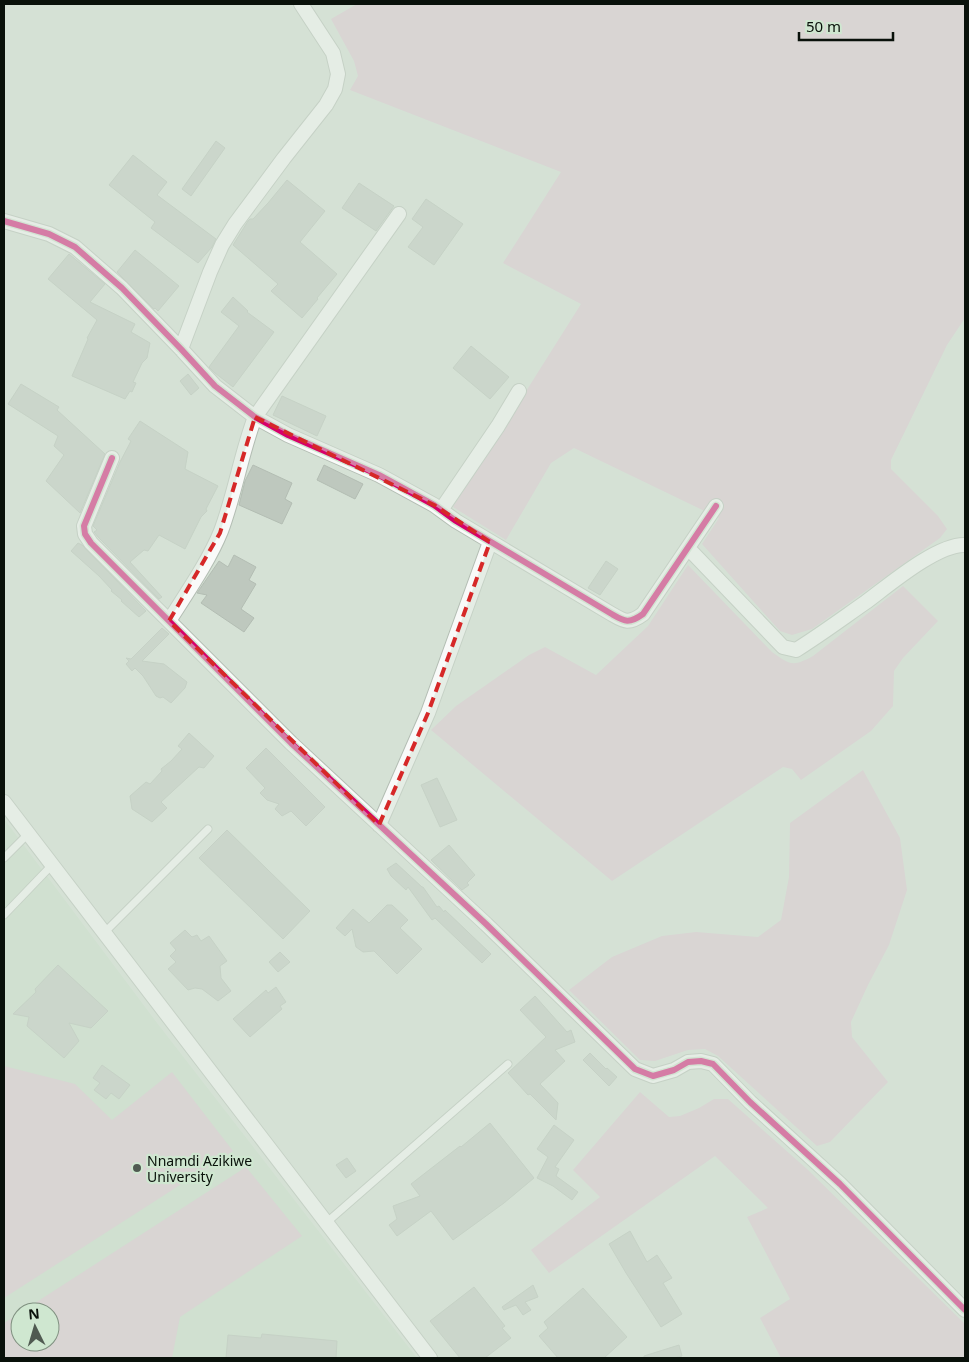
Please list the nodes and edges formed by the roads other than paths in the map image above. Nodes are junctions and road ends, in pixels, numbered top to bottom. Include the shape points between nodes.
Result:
1 (301, 4) edge
2 (399, 214) dead end
3 (4, 220) edge
4 (181, 349) junction
5 (519, 391) dead end
6 (255, 417) junction
7 (112, 458) dead end
8 (716, 506) dead end
9 (441, 510) junction
10 (490, 542) junction
11 (965, 545) edge
12 (688, 548) junction
13 (169, 621) junction
14 (4, 802) edge
15 (379, 826) junction
16 (208, 829) dead end
17 (28, 834) junction
18 (4, 858) edge
19 (52, 866) junction
20 (4, 915) edge
21 (104, 933) junction
22 (508, 1064) dead end
23 (326, 1223) junction
24 (965, 1310) edge
25 (430, 1358) edge

1 - 4 street via 333,53 338,74 335,89 235,224 210,272
2 - 6 street
3 - 4 street via 49,234 75,247 122,288
4 - 6 street via 214,386
5 - 9 street
6 - 9 street via 379,475
6 - 13 street via 220,533
7 - 13 street via 84,526 85,534
8 - 12 street
9 - 10 street
10 - 12 street via 626,622 634,621 643,614
10 - 15 street via 428,713
11 - 12 street via 935,554 922,562 796,650 783,647
13 - 15 street via 290,743
14 - 17 street
15 - 24 street via 486,924 634,1069 653,1076 688,1062 713,1064 840,1184
16 - 21 lane
17 - 18 lane
17 - 19 street
19 - 20 lane
19 - 21 street
21 - 23 street
22 - 23 lane
23 - 25 street

